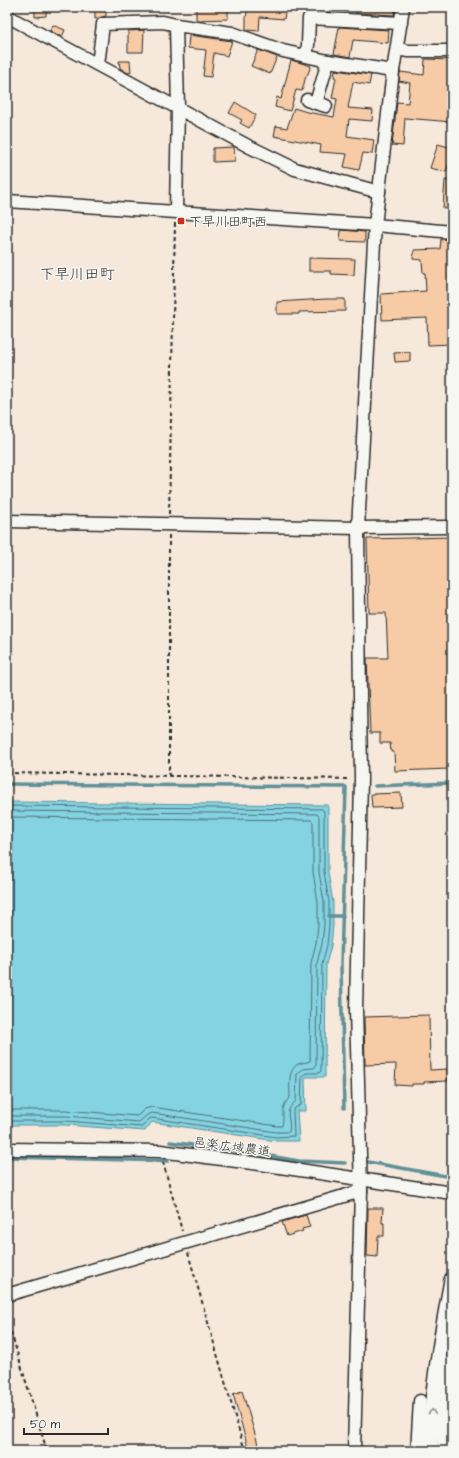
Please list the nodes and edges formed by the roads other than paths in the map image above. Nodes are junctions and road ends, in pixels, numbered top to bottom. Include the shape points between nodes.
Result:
1 (403, 7) edge
2 (7, 16) edge
3 (401, 23) junction
4 (176, 24) junction
5 (397, 49) junction
6 (452, 51) edge
7 (306, 56) junction
8 (328, 61) junction
9 (96, 63) junction
10 (392, 71) junction
11 (316, 103) dead end
12 (178, 108) junction
13 (379, 192) junction
14 (7, 201) edge
15 (176, 211) junction
16 (375, 225) junction
17 (452, 232) edge
18 (7, 521) edge
19 (452, 527) edge
20 (358, 528) junction
21 (7, 1149) edge
22 (360, 1185) junction
23 (452, 1193) edge
24 (452, 1280) edge
25 (7, 1295) edge
26 (452, 1362) edge
27 (420, 1402) dead end
28 (354, 1451) edge
29 (417, 1451) edge
30 (430, 1451) edge
31 (444, 1451) edge

1 - 3 street
2 - 9 street
3 - 5 street
3 - 7 street via 309,18
4 - 7 street via 232,33 283,51
4 - 9 street via 103,24 99,58
4 - 12 street
5 - 6 street
5 - 10 street
7 - 8 street
8 - 10 street
8 - 11 street
9 - 12 street
10 - 13 street
12 - 13 street via 295,169
12 - 15 street
13 - 16 street
14 - 15 street
15 - 16 street
16 - 17 street
16 - 20 street
18 - 20 street
19 - 20 street
20 - 22 street via 361,779 356,1010
21 - 22 street, 邑楽広域農道 via 160,1151 260,1164
22 - 23 street, 邑楽広域農道
22 - 25 street via 186,1243
22 - 28 street
30 -> 24 main road via 435,1381
26 - 31 main road
27 - 29 street

